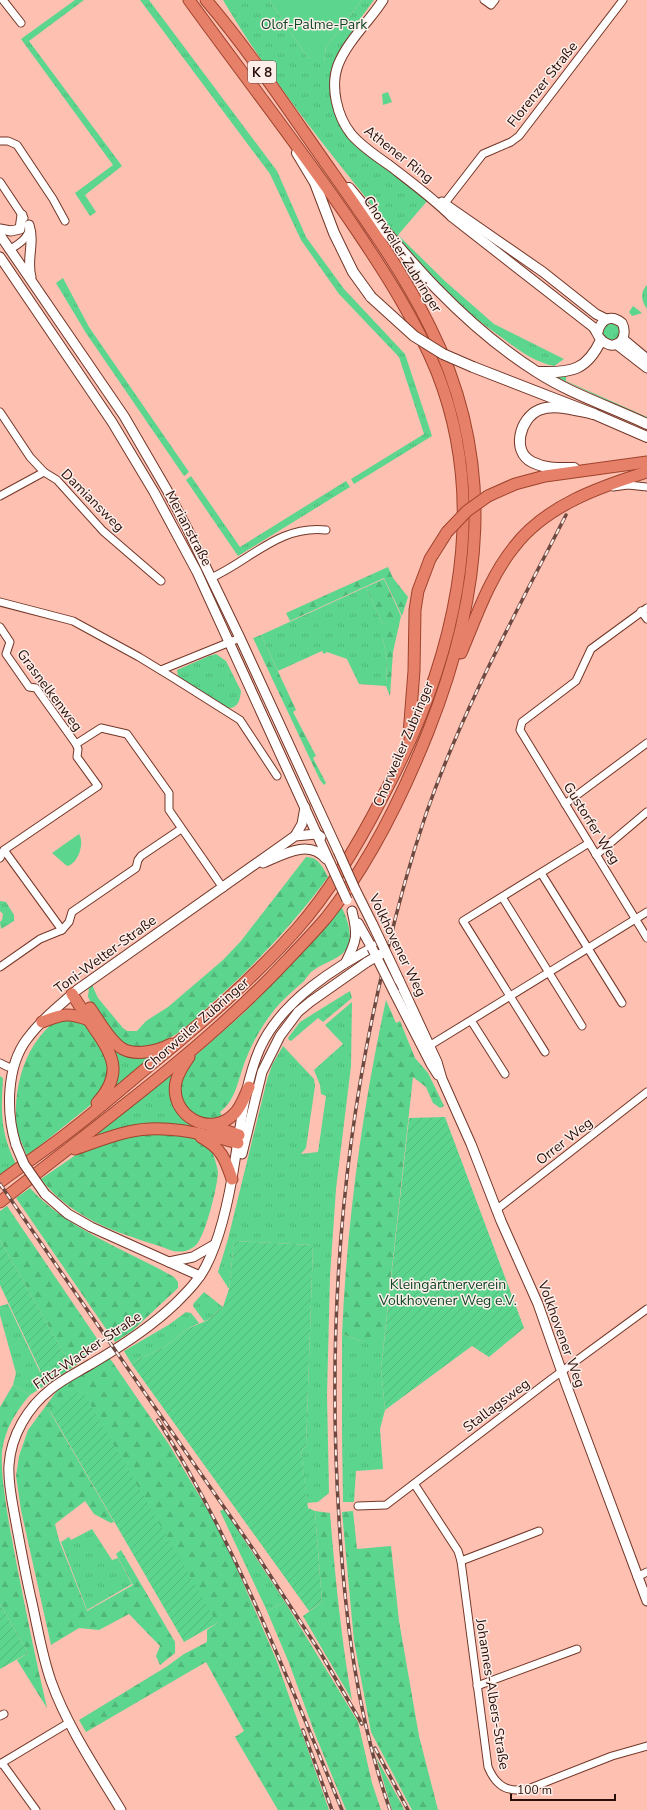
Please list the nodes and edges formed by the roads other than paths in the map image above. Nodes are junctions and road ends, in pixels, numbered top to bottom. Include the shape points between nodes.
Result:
1 (3, 0) edge
2 (180, 0) edge
3 (188, 0) edge
4 (206, 0) edge
5 (217, 0) edge
6 (484, 0) edge
7 (495, 0) edge
8 (623, 0) edge
9 (383, 2) edge
10 (21, 23) dead end
11 (234, 32) junction
12 (222, 47) junction
13 (289, 112) junction
14 (280, 124) junction
15 (0, 141) edge
16 (0, 182) edge
17 (444, 206) junction
18 (22, 215) junction
19 (65, 221) dead end
20 (29, 225) junction
21 (0, 229) edge
22 (482, 234) junction
23 (0, 235) edge
24 (10, 250) junction
25 (0, 256) edge
26 (546, 275) junction
27 (32, 281) junction
28 (538, 284) junction
29 (606, 319) junction
30 (599, 336) junction
31 (619, 342) junction
32 (647, 359) edge
33 (647, 368) edge
34 (537, 372) junction
35 (0, 412) edge
36 (594, 414) junction
37 (647, 424) edge
38 (647, 437) edge
39 (647, 462) edge
40 (608, 467) junction
41 (44, 472) junction
42 (647, 472) edge
43 (647, 487) edge
44 (588, 494) junction
45 (0, 496) edge
46 (326, 530) dead end
47 (211, 578) junction
48 (161, 581) dead end
49 (0, 602) edge
50 (644, 610) edge
51 (647, 619) edge
52 (0, 627) edge
53 (240, 638) junction
54 (228, 642) junction
55 (161, 670) junction
56 (443, 692) junction
57 (647, 743) edge
58 (76, 744) junction
59 (399, 768) junction
60 (277, 776) dead end
61 (565, 804) junction
62 (305, 807) junction
63 (647, 812) edge
64 (321, 814) junction
65 (326, 825) joint
66 (181, 829) junction
67 (317, 834) junction
68 (295, 836) junction
69 (589, 843) junction
70 (4, 850) junction
71 (291, 851) junction
72 (338, 851) junction
73 (596, 854) junction
74 (0, 858) edge
75 (330, 863) junction
76 (252, 867) junction
77 (541, 873) junction
78 (223, 888) junction
79 (502, 897) junction
80 (352, 911) junction
81 (647, 912) edge
82 (636, 919) junction
83 (62, 930) junction
84 (647, 938) edge
85 (381, 943) junction
86 (368, 947) junction
87 (588, 949) junction
88 (385, 952) junction
89 (376, 957) junction
90 (346, 962) junction
91 (0, 967) edge
92 (550, 973) junction
93 (74, 992) junction
94 (510, 998) junction
95 (622, 1003) dead end
96 (89, 1020) junction
97 (42, 1022) junction
98 (472, 1022) junction
99 (582, 1026) dead end
100 (192, 1032) junction
101 (196, 1048) junction
102 (428, 1051) junction
103 (545, 1052) dead end
104 (0, 1063) edge
105 (14, 1067) junction
106 (505, 1074) dead end
107 (249, 1087) junction
108 (647, 1092) edge
109 (205, 1125) junction
110 (72, 1130) junction
111 (193, 1133) junction
112 (242, 1139) junction
113 (65, 1152) junction
114 (232, 1179) junction
115 (0, 1182) edge
116 (0, 1202) edge
117 (496, 1210) junction
118 (214, 1245) junction
119 (169, 1262) junction
120 (200, 1276) junction
121 (647, 1309) edge
122 (561, 1372) junction
123 (415, 1485) junction
124 (358, 1506) dead end
125 (539, 1531) dead end
126 (460, 1561) junction
127 (647, 1572) edge
128 (637, 1577) junction
129 (647, 1601) edge
130 (577, 1649) dead end
131 (477, 1686) junction
132 (70, 1722) junction
133 (647, 1746) edge
134 (1, 1764) edge
135 (36, 1810) edge
136 (121, 1810) edge

1 - 10 street
2 - 12 highway, K 8
3 - 12 highway, K 8
4 - 11 highway, K 8
5 - 11 highway, K 8
6 - 7 street via 491,5
8 - 17 street, Florenzer Straße via 519,136 484,154
9 - 17 street, Athener Ring via 348,46 339,64 335,75 337,105 347,128 356,140
11 - 13 highway, K 8
12 - 14 highway, K 8
13 - 34 main road, K 8 via 333,169 438,292 485,336
13 - 56 highway, Chorweiler Zubringer via 409,286 441,350 462,410 471,450 475,487 475,549 466,610
14 - 36 main road, K 8, bridge via 314,183 353,272 371,298 414,336 443,354
14 - 59 highway, Chorweiler Zubringer via 325,182 400,296 437,373 456,434 463,487 464,522 457,591 447,640 435,678
15 - 19 street via 17,145
16 - 18 street
17 - 22 street, Athener Ring
18 - 20 street
18 - 21 street via 20,229
20 - 24 street via 29,234 26,238
20 - 27 street via 32,239 28,269
22 - 26 street, Athener Ring
22 - 28 street, Athener Ring
23 - 24 street, Merianstraße
24 - 25 street
24 - 27 street, Merianstraße
25 - 54 street, Merianstraße via 133,456 197,572
26 - 28 street
26 - 29 street, Athener Ring
27 - 47 street, Merianstraße via 136,435 188,528
28 - 30 street, Athener Ring
29 - 30 street via 600,324
29 - 31 street, Athener Ring via 612,318 622,323 625,331
30 - 31 street, Athener Ring via 607,344
30 - 34 main road via 594,355 581,366 556,373
31 - 32 street, Athener Ring
31 - 33 street, Athener Ring
34 - 37 main road, K 8
35 - 41 street, Damiansweg via 30,457
36 - 38 main road, K 8
36 - 40 main road via 552,407 540,410 529,416 522,427 522,451 530,461 545,468
39 - 40 highway
40 - 59 highway, bridge via 544,476 515,484 488,496 467,511 447,532 430,559 418,591 415,610 412,712 408,739
41 - 45 street
41 - 48 street, Damiansweg via 57,480 103,531
42 - 44 highway
43 - 44 street via 628,485
44 - 56 highway via 552,512 514,547 490,588
46 - 47 street via 312,529 280,537
47 - 53 street, Merianstraße
49 - 55 street via 73,621
50 - 51 street
50 - 61 street, Gustorfer Weg via 591,650 576,681 522,722 520,730
52 - 58 street, Grasnelkenweg via 10,642 6,654 29,687 36,688
53 - 54 street
53 - 64 street, Merianstraße
54 - 55 street
54 - 62 street, Merianstraße
55 - 60 street via 240,720
56 - 101 highway, Chorweiler Zubringer via 399,796 377,840 351,882 325,919 284,963 236,1013
57 - 61 street
58 - 66 street via 101,728 126,734 169,793 168,808
58 - 70 street, Grasnelkenweg via 77,757 98,786
59 - 100 highway, Chorweiler Zubringer via 367,829 317,905 252,977
61 - 69 street, Gustorfer Weg
62 - 67 street, Merianstraße
62 - 68 street via 302,824
63 - 73 street
64 - 65 street, Merianstraße
64 - 67 street
65 - 72 street, Volkhovener Weg
66 - 78 street
66 - 83 street via 141,856 136,868 72,912 69,922
67 - 68 street
67 - 71 street, Toni-Welter-Straße via 310,842
67 - 72 street
67 - 75 street, Volkhovener Weg
68 - 76 street, Toni-Welter-Straße
69 - 73 street, Gustorfer Weg
69 - 77 street
70 - 74 street, Grasnelkenweg
70 - 83 street
71 - 75 street, Toni-Welter-Straße via 318,851
71 - 76 street, Toni-Welter-Straße
72 - 85 street, Volkhovener Weg, bridge
73 - 82 street, Gustorfer Weg
75 - 80 street, Volkhovener Weg, bridge
76 - 78 street, Toni-Welter-Straße
77 - 79 street
77 - 87 street
78 - 93 street, Toni-Welter-Straße
79 - 92 street
79 - 94 street via 463,921
80 - 86 street, Volkhovener Weg
80 - 90 street via 357,931
81 - 82 street
82 - 84 street, Gustorfer Weg
82 - 87 street
83 - 91 street via 40,939
85 - 86 street, Fritz-Wacker-Straße, bridge
85 - 88 street, Volkhovener Weg, bridge
86 - 89 street, Volkhovener Weg, bridge
86 - 90 street, Fritz-Wacker-Straße
87 - 92 street
87 - 95 street
88 - 89 street, Fritz-Wacker-Straße, bridge
88 - 102 street, Volkhovener Weg, bridge
89 - 102 street, Volkhovener Weg, bridge
89 - 112 street, Fritz-Wacker-Straße, bridge via 310,1002 284,1030 262,1072
90 - 107 street, Fritz-Wacker-Straße via 318,982 275,1024 261,1046
92 - 94 street
92 - 99 street
93 - 96 highway
93 - 97 street, Toni-Welter-Straße
93 - 100 highway via 122,1048 137,1052 151,1051 166,1047
94 - 98 street
94 - 103 street
96 - 97 highway via 73,1014 60,1015
96 - 110 highway via 107,1046 114,1067 112,1078 103,1096
97 - 105 street, Toni-Welter-Straße via 26,1039
98 - 102 street
98 - 106 street
100 - 110 highway, Chorweiler Zubringer
101 - 109 highway via 177,1077 175,1094 177,1103 186,1115
101 - 113 highway, Chorweiler Zubringer
102 - 117 street, Volkhovener Weg via 431,1064 442,1079 471,1144
104 - 105 street
105 - 119 street, Toni-Welter-Straße, bridge via 9,1111 16,1145 24,1164 45,1194 68,1214 91,1227
107 - 109 highway via 236,1113 227,1120
107 - 112 street, Fritz-Wacker-Straße
108 - 117 street, Orrer Weg
109 - 112 highway
110 - 115 highway, Chorweiler Zubringer
111 - 112 highway
111 - 113 highway via 157,1128 129,1131
111 - 114 highway via 217,1148 224,1157
112 - 114 street, Fritz-Wacker-Straße
113 - 116 highway, Chorweiler Zubringer
114 - 118 street, Fritz-Wacker-Straße
117 - 122 street, Volkhovener Weg via 538,1304
118 - 119 street via 193,1257
118 - 120 street, Fritz-Wacker-Straße
119 - 120 street, Toni-Welter-Straße
120 - 132 street, Fritz-Wacker-Straße via 160,1318 124,1344 52,1388 36,1402 21,1424 14,1441 9,1464 9,1485 20,1548 51,1680
121 - 122 street, Stallagsweg
122 - 123 street, Stallagsweg
122 - 128 street, Volkhovener Weg
123 - 124 street, Stallagsweg via 386,1505
123 - 126 street, Johannes-Albers-Straße via 458,1551
125 - 126 street
126 - 131 street, Johannes-Albers-Straße
127 - 128 street
128 - 129 street, Volkhovener Weg
130 - 131 street
131 - 133 street, Johannes-Albers-Straße via 488,1766 496,1781 506,1789 528,1788 616,1754
132 - 134 street
132 - 136 street, Fritz-Wacker-Straße
134 - 135 street

